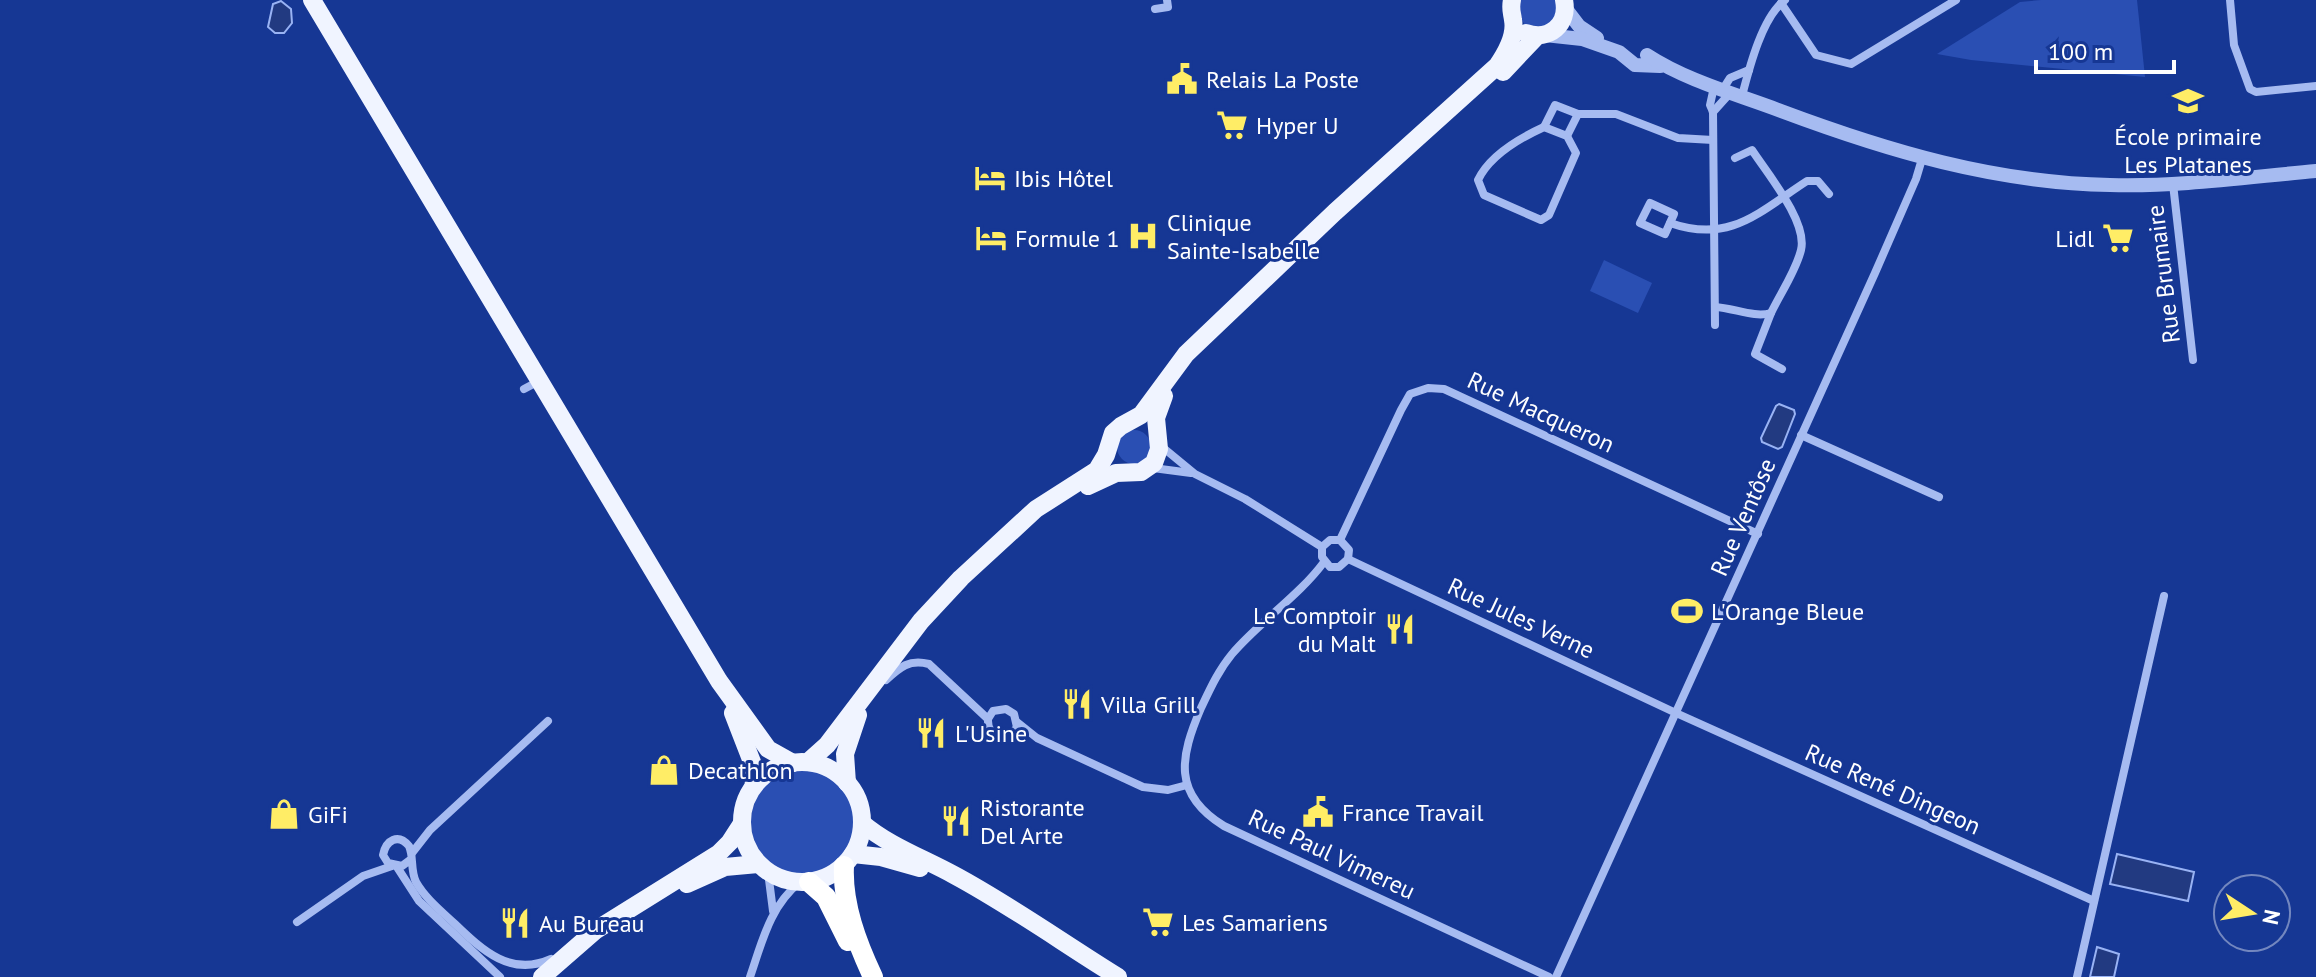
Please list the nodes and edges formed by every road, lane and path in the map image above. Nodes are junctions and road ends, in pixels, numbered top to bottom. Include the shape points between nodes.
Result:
1 (312, 0) edge
2 (1167, 0) edge
3 (1512, 0) edge
4 (1956, 0) edge
5 (2230, 0) edge
6 (1783, 1) edge
7 (1566, 3) edge
8 (1155, 9) dead end
9 (1514, 22) junction
10 (1541, 36) junction
11 (1639, 57) junction
12 (1749, 70) junction
13 (2316, 86) edge
14 (1728, 90) junction
15 (1713, 112) junction
16 (1578, 114) junction
17 (1544, 127) junction
18 (1567, 136) junction
19 (1713, 140) junction
20 (1735, 158) dead end
21 (1922, 159) junction
22 (2316, 171) edge
23 (2173, 184) junction
24 (1829, 194) dead end
25 (1783, 197) junction
26 (1670, 223) dead end
27 (1714, 230) junction
28 (1715, 307) junction
29 (1771, 313) junction
30 (1715, 325) dead end
31 (2193, 360) dead end
32 (1782, 369) dead end
33 (1128, 423) junction
34 (1801, 435) junction
35 (1157, 440) junction
36 (1108, 448) junction
37 (1139, 470) junction
38 (1195, 474) junction
39 (1939, 497) dead end
40 (1017, 527) junction
41 (1758, 534) junction
42 (1340, 540) junction
43 (1322, 547) junction
44 (1348, 559) junction
45 (1324, 562) junction
46 (2164, 596) dead end
47 (719, 681) junction
48 (867, 696) junction
49 (1676, 713) junction
50 (988, 719) junction
51 (548, 721) dead end
52 (1017, 722) junction
53 (1012, 734) junction
54 (1037, 738) junction
55 (801, 762) junction
56 (847, 783) junction
57 (754, 785) junction
58 (1187, 785) junction
59 (862, 823) junction
60 (741, 825) junction
61 (430, 830) junction
62 (401, 839) junction
63 (384, 851) junction
64 (411, 857) junction
65 (848, 860) junction
66 (395, 866) junction
67 (763, 868) junction
68 (363, 876) junction
69 (804, 882) junction
70 (974, 888) junction
71 (2094, 901) junction
72 (773, 912) junction
73 (297, 922) dead end
74 (596, 930) junction
75 (500, 977) edge
76 (542, 977) edge
77 (554, 977) edge
78 (750, 977) edge
79 (866, 977) edge
80 (873, 977) edge
81 (1118, 977) edge
82 (1549, 977) edge
83 (1556, 977) edge
84 (2077, 977) edge

1 - 47 main road via 532,385
2 - 8 street via 1168,7
3 - 9 main road
4 - 6 street via 1851,64 1816,55
5 - 13 street via 2234,45 2250,89
6 - 12 street via 1770,17
7 - 10 main road via 1562,23
7 - 11 street via 1579,26
9 - 10 main road via 1524,32
9 - 33 main road via 1503,58 1485,78 1210,329 1177,363 1141,415
10 - 11 street via 1582,39
10 - 35 main road via 1182,368 1160,405
11 - 14 street
12 - 14 street
12 - 14 street via 1730,78
14 - 15 street
14 - 15 street via 1710,105
14 - 21 street
15 - 19 street
16 - 17 street via 1555,105
16 - 18 street
16 - 19 street via 1616,114 1678,138
17 - 18 street
17 - 18 street via 1518,139 1482,172 1478,180 1484,195 1546,218 1576,159
19 - 27 street
20 - 25 street via 1752,150
21 - 23 street via 2061,183
21 - 34 street, Rue Ventôse
22 - 23 street
23 - 31 street, Rue Brumaire
24 - 25 street via 1818,181 1807,181
25 - 27 street via 1735,227
25 - 29 street via 1802,231 1801,250
26 - 27 street
27 - 28 street
28 - 29 street via 1760,316
28 - 30 street
29 - 32 street via 1755,354
33 - 35 main road via 1143,424
33 - 36 main road via 1113,433
34 - 39 street
34 - 41 street, Rue Ventôse
35 - 37 main road via 1156,460
35 - 38 street
36 - 37 main road via 1116,465
36 - 40 main road via 1097,470
37 - 38 street via 1159,467
37 - 40 main road via 1109,476
38 - 43 street
40 - 48 main road via 921,621
41 - 42 street, Rue Macqueron via 1444,389 1428,388 1410,394
41 - 49 street, Rue Ventôse
42 - 43 street
42 - 44 street via 1347,546
43 - 45 street
44 - 45 street via 1339,567
44 - 49 street, Rue Jules Verne
45 - 58 street via 1220,668 1185,749
46 - 71 street
47 - 55 main road via 768,749
47 - 57 main road via 752,762
48 - 50 street via 899,667 924,662 936,667
48 - 55 main road via 827,745
48 - 56 main road via 846,747
49 - 71 street, Rue René Dingeon
49 - 83 street, Rue Ventôse
50 - 52 street via 1002,708
50 - 53 street via 994,735
51 - 61 street
52 - 53 street
52 - 54 street
53 - 54 street
54 - 58 street via 1150,789
55 - 56 main road via 827,768
55 - 57 main road via 770,771
56 - 59 main road
57 - 60 main road
58 - 82 street, Rue Paul Vimereu via 1197,804 1224,826
59 - 65 main road
59 - 70 main road
60 - 67 main road via 746,846
60 - 74 main road via 718,854
61 - 62 street
61 - 64 street
62 - 63 street via 391,841
62 - 64 street
63 - 66 street via 386,861
63 - 68 street
64 - 66 street via 406,865
64 - 74 street via 416,881 434,904 503,964 536,967
65 - 69 main road via 830,876
65 - 70 main road via 901,862
65 - 80 highway via 843,878 854,930
66 - 68 street
66 - 75 street via 419,901
67 - 69 main road via 788,881
67 - 72 street
67 - 77 main road via 732,865 693,880 601,938
68 - 73 street
69 - 72 street
69 - 79 highway via 831,904
70 - 81 main road
71 - 84 street
72 - 78 street
74 - 76 main road

